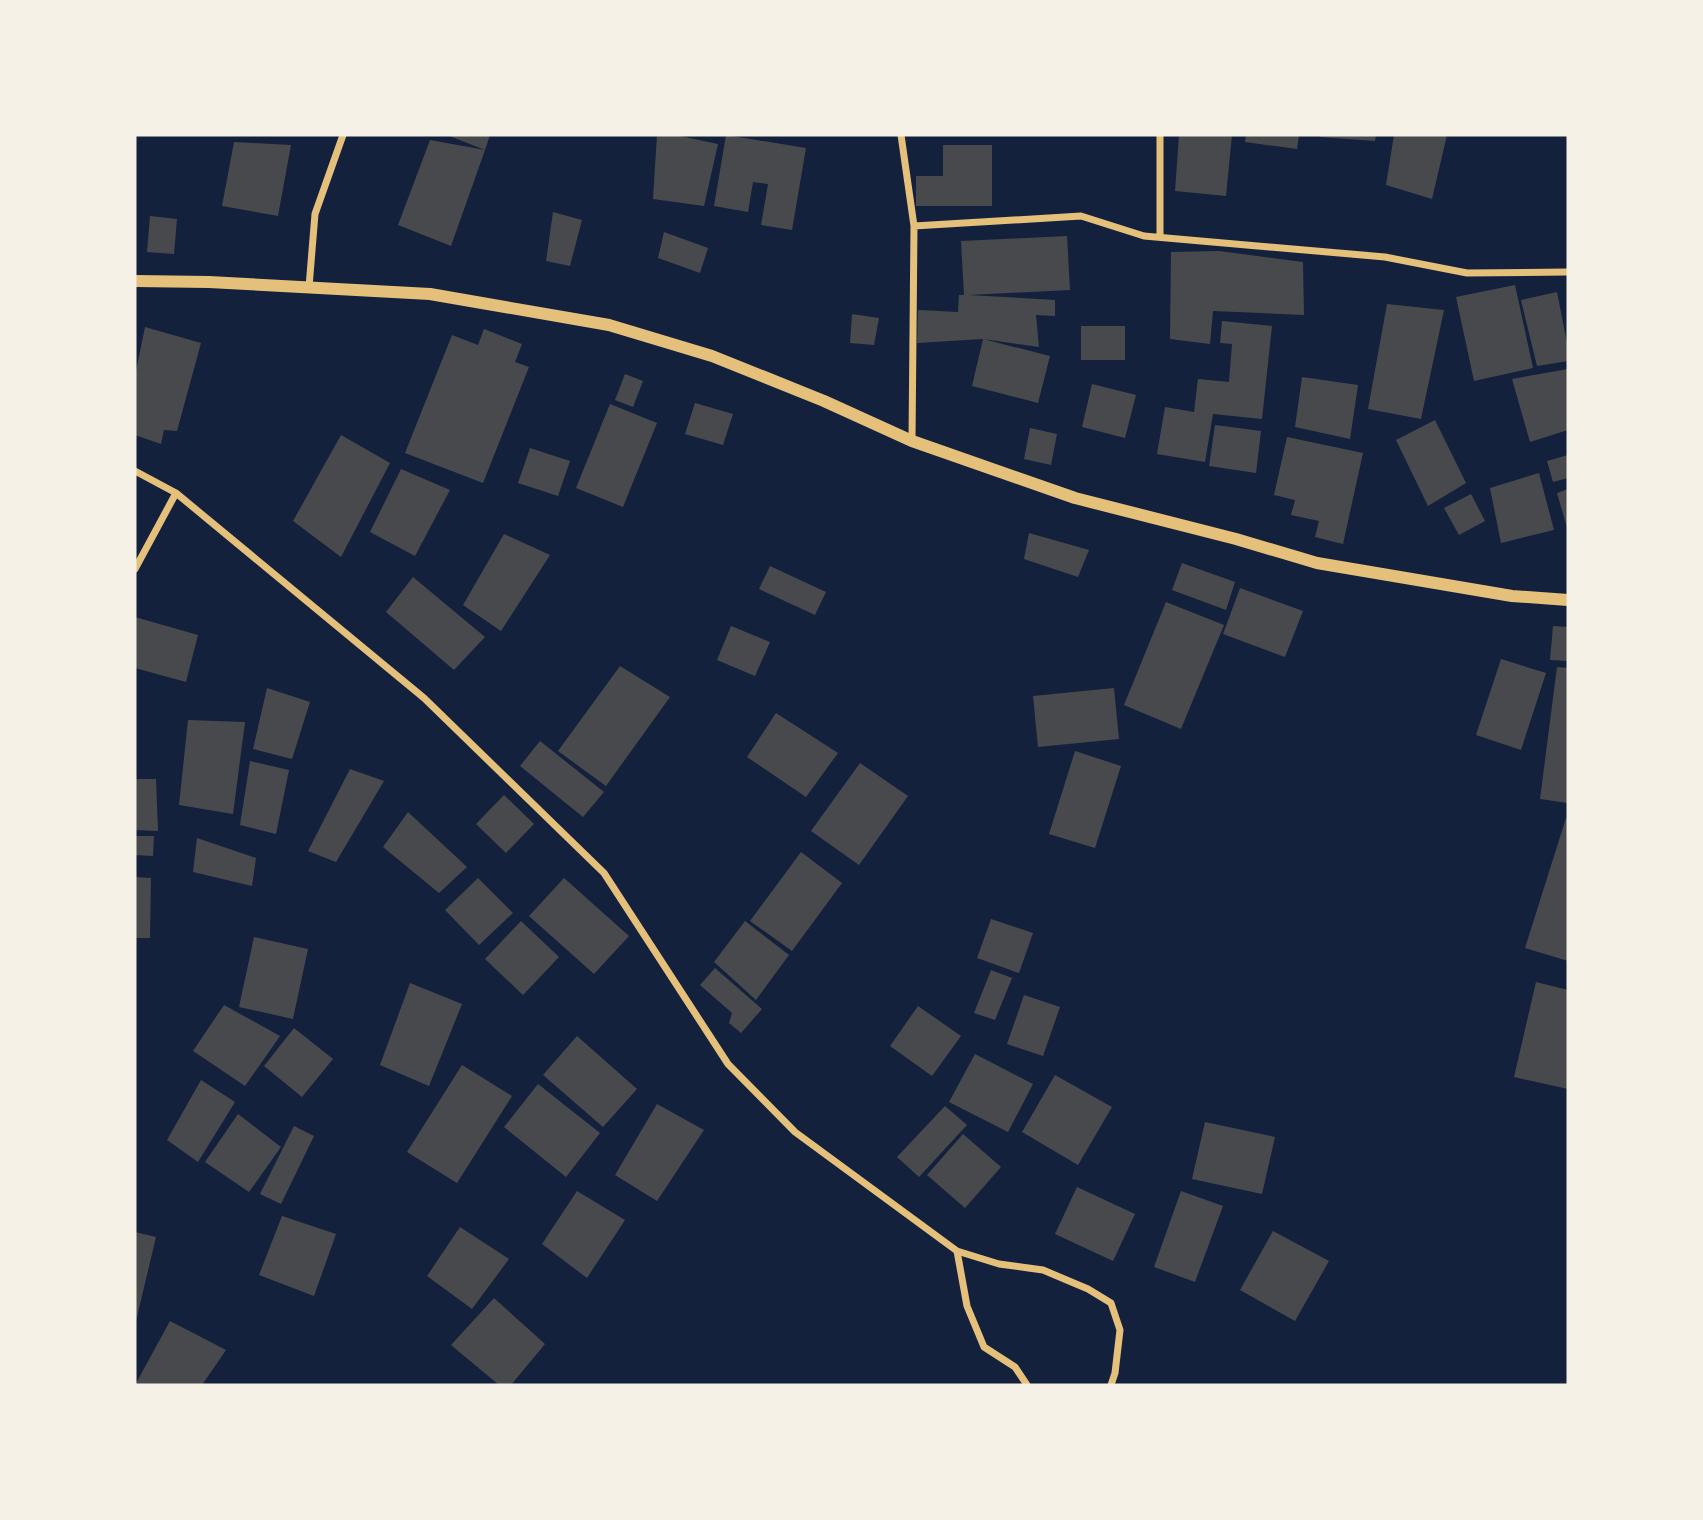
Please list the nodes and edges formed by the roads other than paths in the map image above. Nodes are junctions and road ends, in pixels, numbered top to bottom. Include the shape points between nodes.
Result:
1 (343, 135) edge
2 (901, 135) edge
3 (1160, 135) edge
4 (914, 226) junction
5 (1160, 237) junction
6 (1568, 272) edge
7 (135, 281) edge
8 (309, 287) junction
9 (912, 441) junction
10 (135, 471) edge
11 (176, 492) junction
12 (135, 569) edge
13 (1568, 600) edge
14 (957, 1251) junction
15 (1027, 1385) edge
16 (1111, 1385) edge

1 - 8 street via 315,214
2 - 4 street
3 - 5 street
4 - 5 street via 1081,216
4 - 9 street
5 - 6 street via 1385,257 1467,274
7 - 8 street
8 - 9 street via 430,294 609,325 712,356
9 - 13 street via 1075,498 1318,563 1512,596
10 - 11 street
11 - 12 street
11 - 14 street via 424,698 604,873 728,1064 795,1132
14 - 15 street via 967,1307 984,1347 1015,1367
14 - 16 street via 999,1264 1042,1270 1111,1303 1120,1330

